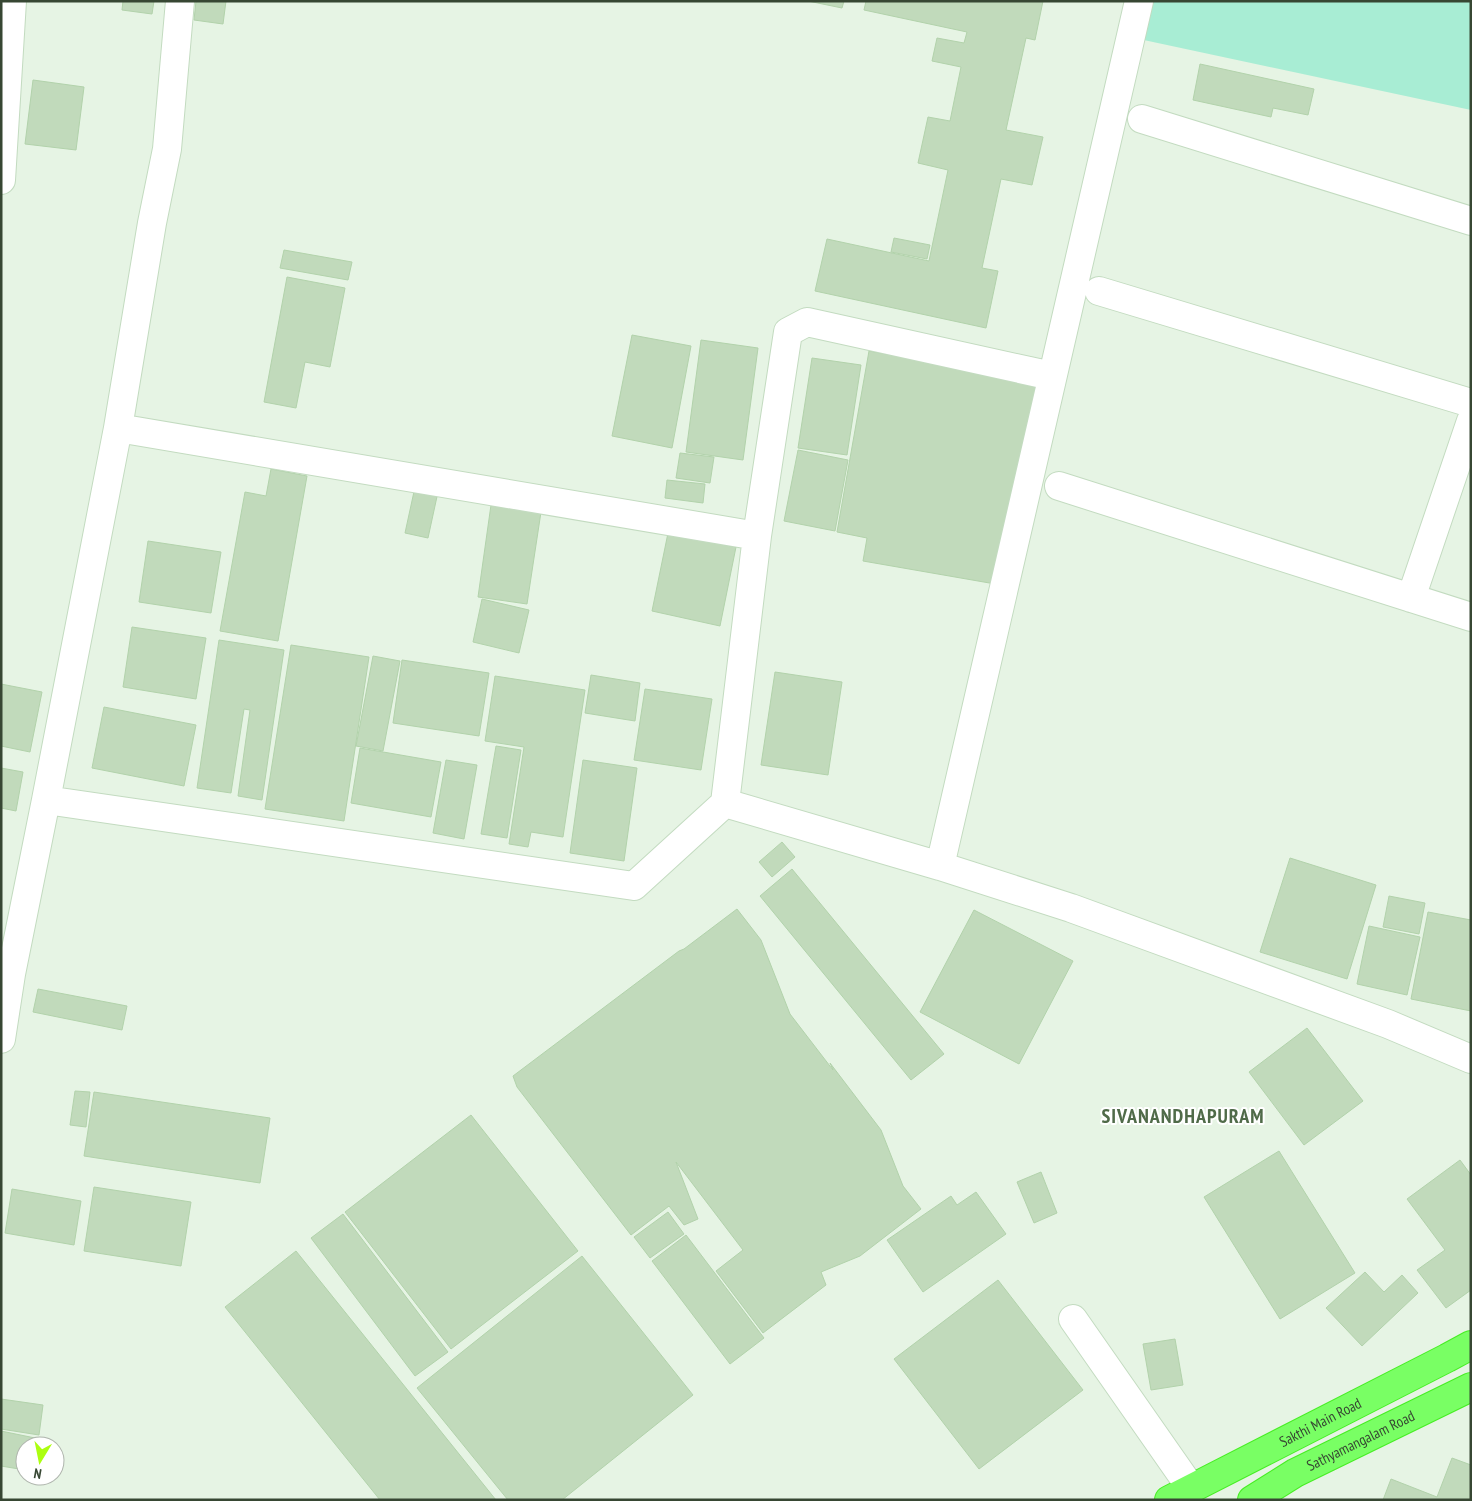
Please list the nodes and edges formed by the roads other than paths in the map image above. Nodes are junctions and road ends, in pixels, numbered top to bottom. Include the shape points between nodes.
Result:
1 (12, 1) edge
2 (180, 1) edge
3 (1139, 1) edge
4 (1142, 119) dead end
5 (1, 180) edge
6 (1471, 221) edge
7 (1099, 291) dead end
8 (1052, 376) junction
9 (1471, 403) edge
10 (1471, 420) edge
11 (118, 428) junction
12 (1059, 486) dead end
13 (757, 536) junction
14 (1411, 598) junction
15 (1471, 617) edge
16 (46, 800) junction
17 (725, 803) junction
18 (940, 866) junction
19 (1, 1038) edge
20 (1471, 1060) edge
21 (1073, 1319) dead end
22 (1471, 1345) edge
23 (1471, 1387) edge
24 (1180, 1494) edge
25 (1252, 1500) edge

1 - 5 street
2 - 11 street via 167,150
3 - 8 street
4 - 6 street
7 - 9 street
8 - 13 street via 806,322 788,332
8 - 18 street
10 - 14 street
11 - 13 street
11 - 16 street
12 - 14 street
13 - 17 street
14 - 15 street
16 - 17 street via 634,886
16 - 19 street
17 - 18 street
18 - 20 street via 1080,911 1388,1024
21 - 24 street
22 - 24 highway, Sakthi Main Road
23 - 25 highway, Sathyamangalam Road via 1295,1473

